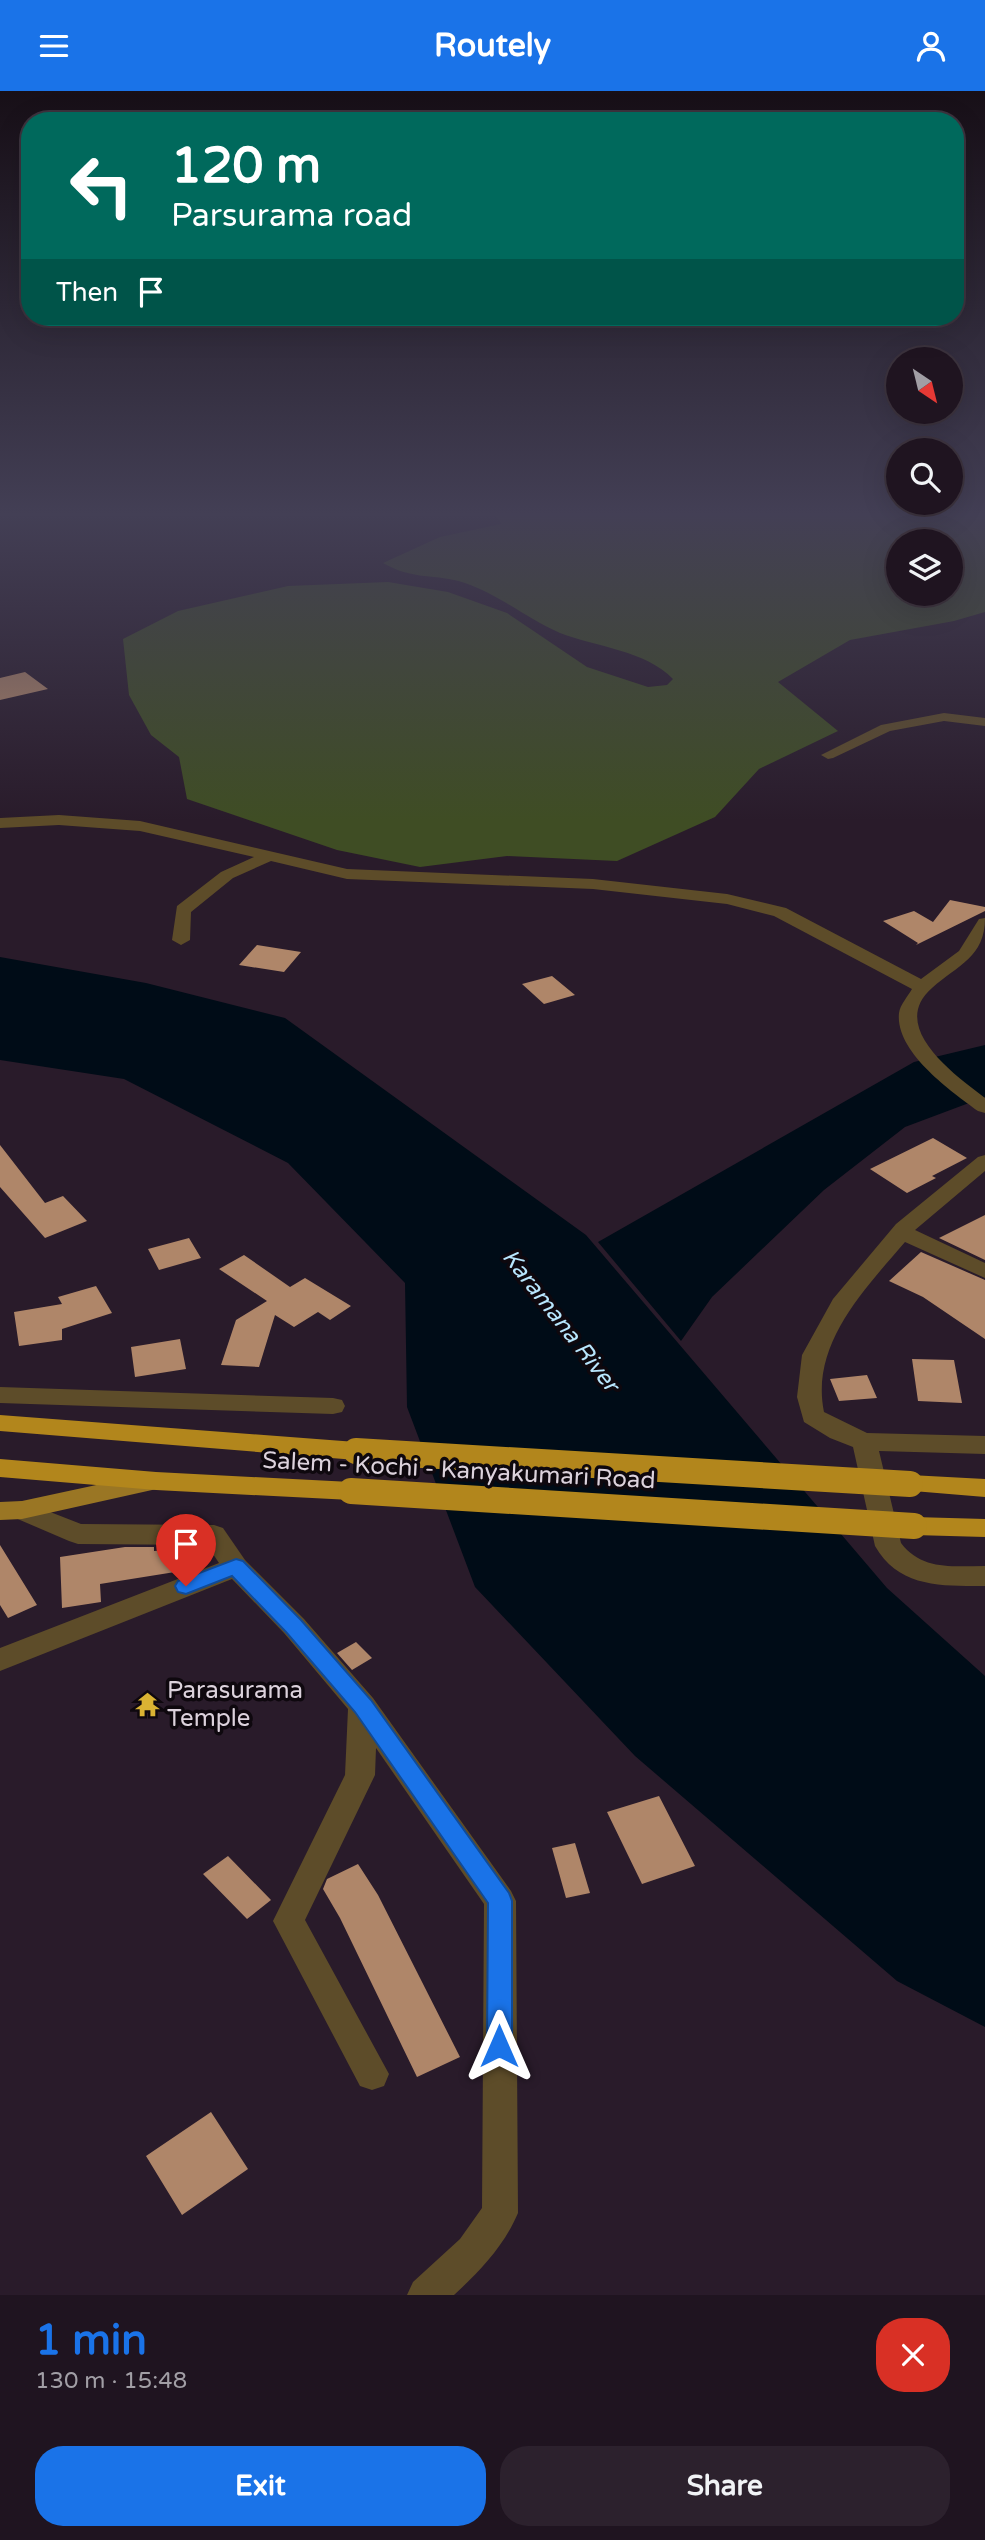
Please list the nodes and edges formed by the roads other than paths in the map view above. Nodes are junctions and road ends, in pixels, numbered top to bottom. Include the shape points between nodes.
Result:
1 (985, 722) edge
2 (828, 755) dead end
3 (0, 823) edge
4 (270, 856) junction
5 (985, 923) edge
6 (181, 940) dead end
7 (922, 988) junction
8 (985, 1107) edge
9 (981, 1168) edge
10 (901, 1232) junction
11 (985, 1271) edge
12 (0, 1395) edge
13 (333, 1406) dead end
14 (0, 1423) edge
15 (864, 1442) junction
16 (985, 1445) edge
17 (0, 1468) edge
18 (156, 1481) junction
19 (985, 1488) edge
20 (11, 1511) edge
21 (985, 1528) edge
22 (236, 1567) junction
23 (985, 1576) edge
24 (0, 1660) edge
25 (363, 1706) junction
26 (372, 2074) dead end
27 (426, 2295) edge

1 - 2 street via 944,717 886,728
3 - 4 street via 59,820 140,826
4 - 6 street via 227,875 183,910
4 - 7 street via 347,874 593,884 737,901 780,912
5 - 7 street via 965,954
7 - 8 street via 908,1011 912,1033 952,1081
9 - 10 street
10 - 11 street
10 - 15 street via 844,1299 814,1355 809,1397 813,1416
12 - 13 street
14 - 19 highway, Salem - Kochi - Kanyakumari Road, bridge via 356,1451
15 - 16 street
15 - 23 street via 888,1546 896,1560 922,1574
17 - 18 highway, Salem - Kochi - Kanyakumari Road
18 - 20 main road
18 - 21 highway, Salem - Kochi - Kanyakumari Road, bridge
20 - 22 street via 78,1534 214,1535
22 - 24 street
22 - 25 street
25 - 26 street via 360,1775 289,1921
25 - 27 street via 500,1901 500,2213 473,2252

